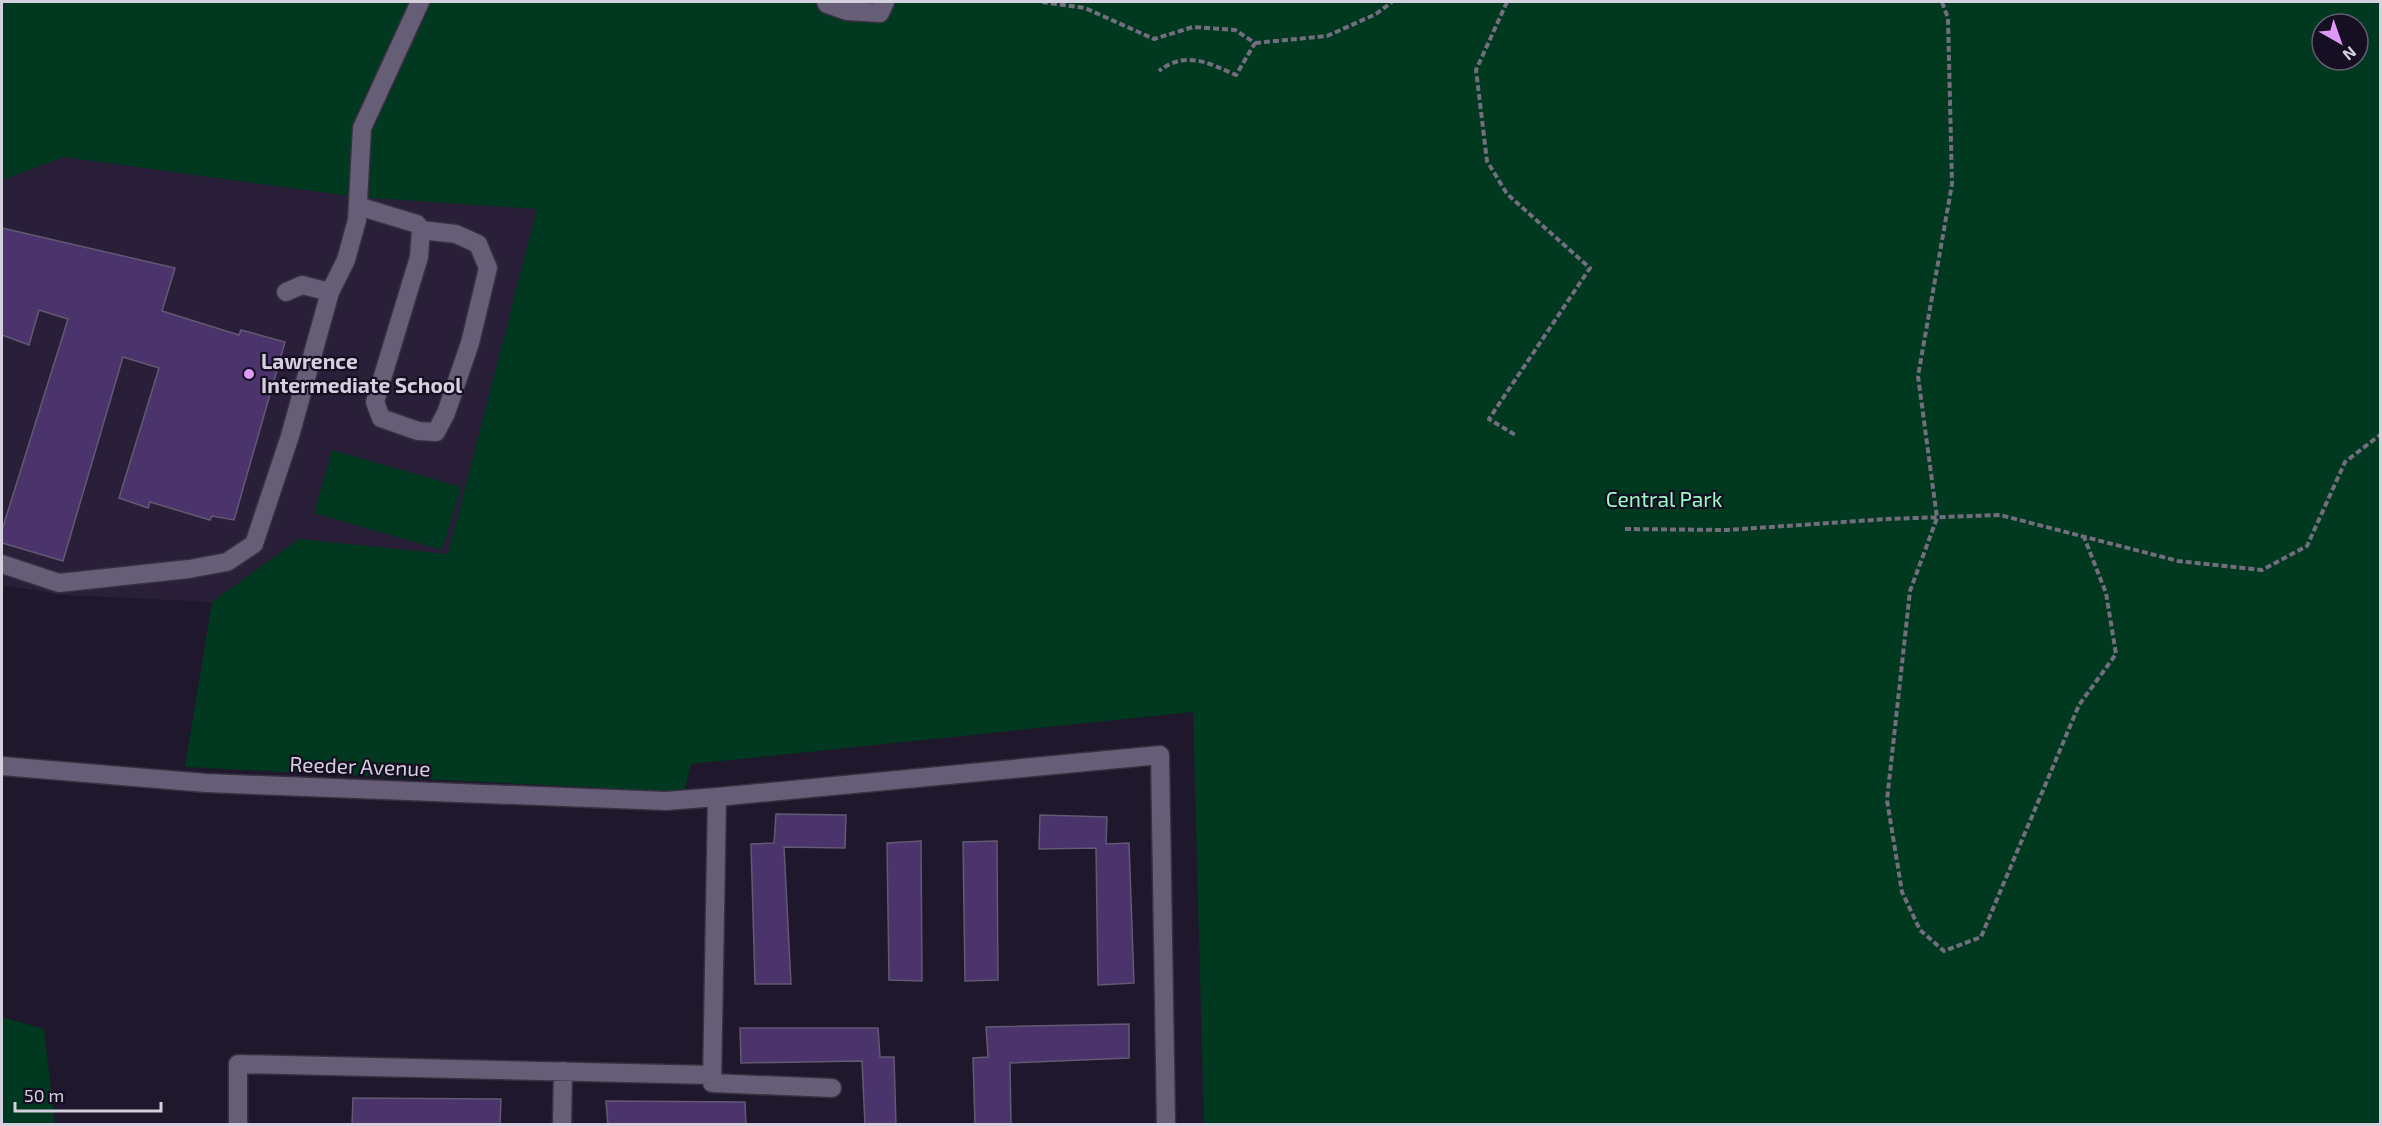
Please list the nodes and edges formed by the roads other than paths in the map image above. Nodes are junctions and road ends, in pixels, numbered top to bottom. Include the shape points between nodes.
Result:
1 (420, 2) edge
2 (826, 2) edge
3 (885, 2) edge
4 (358, 206) junction
5 (420, 230) junction
6 (286, 292) dead end
7 (330, 292) junction
8 (2, 564) edge
9 (2, 766) edge
10 (717, 797) junction
11 (562, 1071) junction
12 (712, 1075) junction
13 (832, 1088) dead end
14 (238, 1125) edge
15 (562, 1125) edge
16 (1166, 1125) edge

1 - 4 street via 362,128
2 - 3 street via 847,11 880,13
4 - 5 street via 417,224
4 - 7 street via 346,260
5 - 5 street via 419,257 375,402 381,417 418,431 436,432 470,343 488,268 478,244 456,234
6 - 7 street via 302,285
7 - 8 street via 290,436 254,544 227,562 59,583
9 - 10 street, Reeder Avenue via 206,783 666,801
10 - 12 street
10 - 16 street, Reeder Avenue via 1160,755
11 - 12 street
11 - 14 street via 238,1064
11 - 15 street
12 - 13 street via 712,1083

